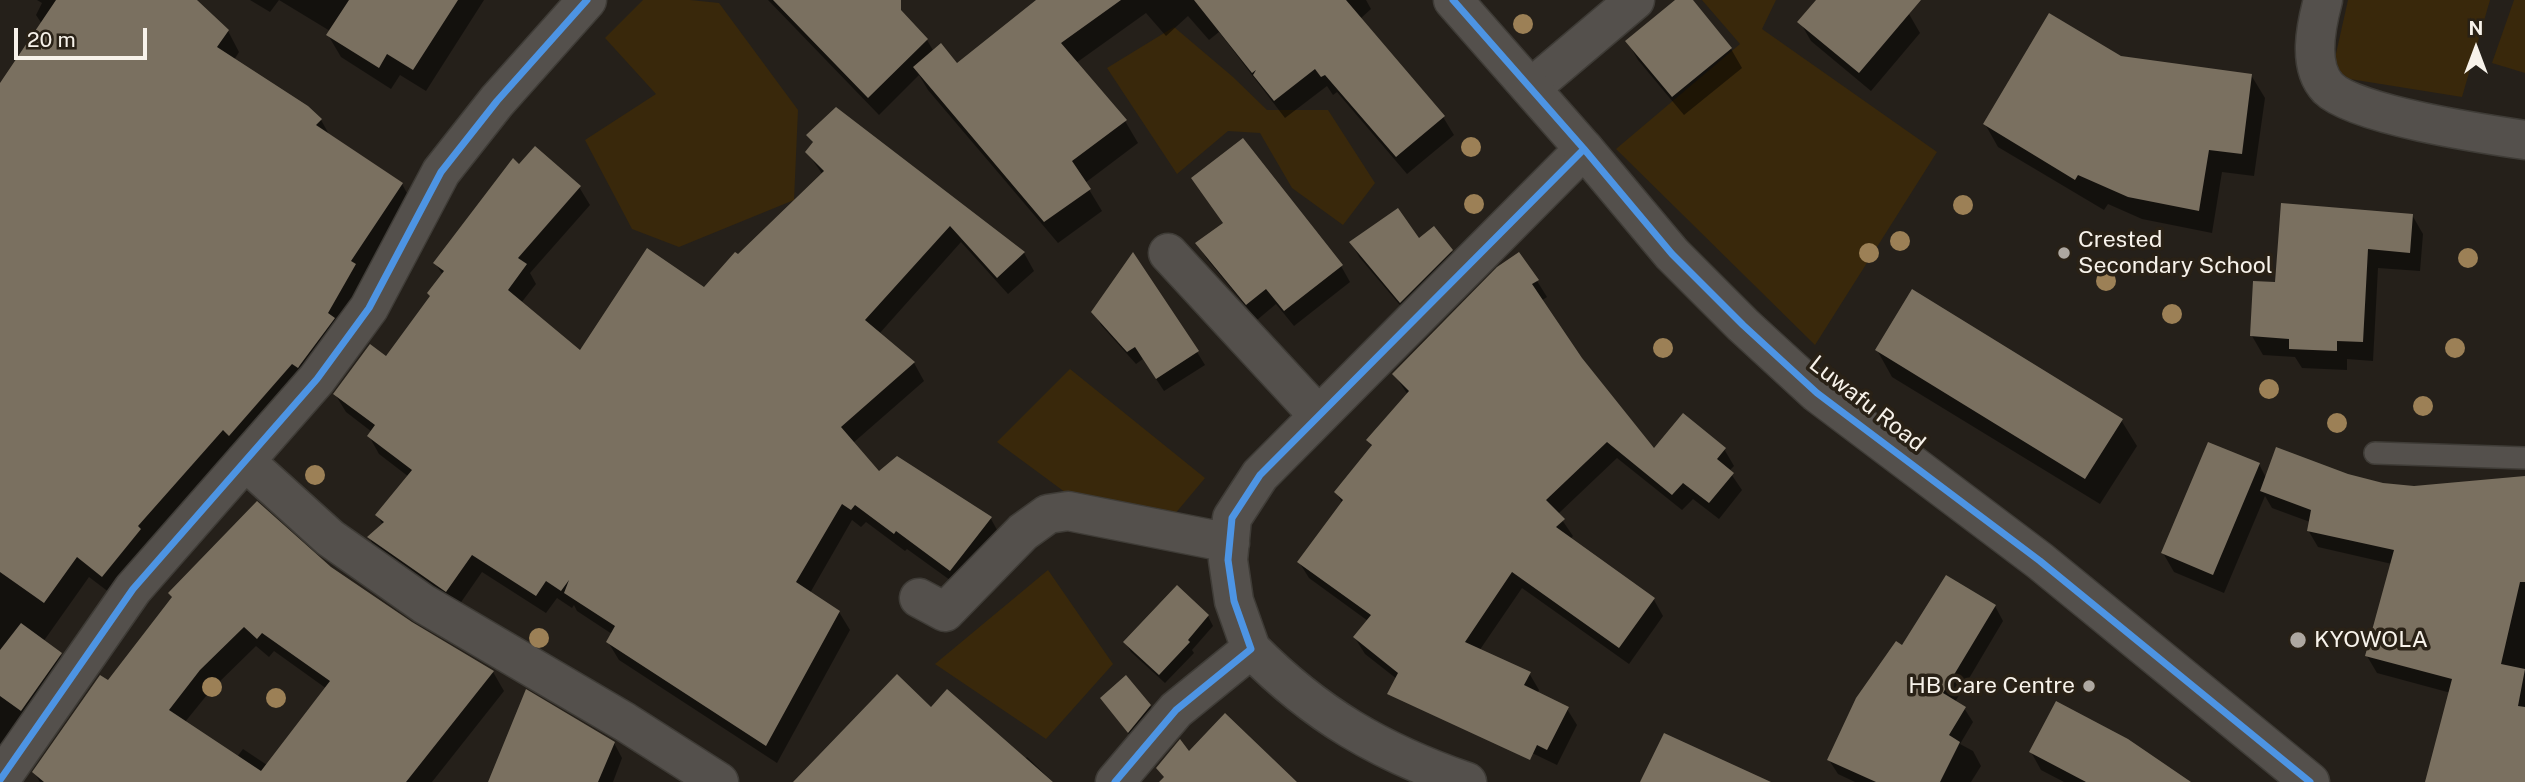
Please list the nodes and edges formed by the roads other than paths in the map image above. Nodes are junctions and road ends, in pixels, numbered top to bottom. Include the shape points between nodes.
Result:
1 (587, 0) edge
2 (1453, 0) edge
3 (1634, 0) edge
4 (2323, 0) edge
5 (1531, 88) junction
6 (2525, 140) edge
7 (1584, 149) junction
8 (1168, 253) dead end
9 (1318, 415) junction
10 (2375, 453) dead end
11 (2525, 458) edge
12 (245, 461) junction
13 (1230, 542) junction
14 (919, 598) dead end
15 (1251, 649) junction
16 (2301, 779) edge
17 (0, 780) edge
18 (719, 782) edge
19 (1115, 782) edge
20 (1467, 782) edge

1 - 12 street via 441,172 369,309 317,379
2 - 5 street, Luwafu Road
3 - 5 street
4 - 6 street via 2315,39 2318,71 2328,88 2373,110
5 - 7 street, Luwafu Road
7 - 9 street
7 - 16 street, Luwafu Road via 1672,254 1817,393 2040,561
8 - 9 street
9 - 13 street via 1259,475 1232,518
10 - 11 lane
12 - 17 street via 133,589
12 - 18 street via 330,538 414,596
13 - 14 street via 1068,511 1048,514 1023,532 945,612
13 - 15 street via 1234,601
15 - 19 street via 1176,710
15 - 20 street via 1285,683 1329,716 1387,750

